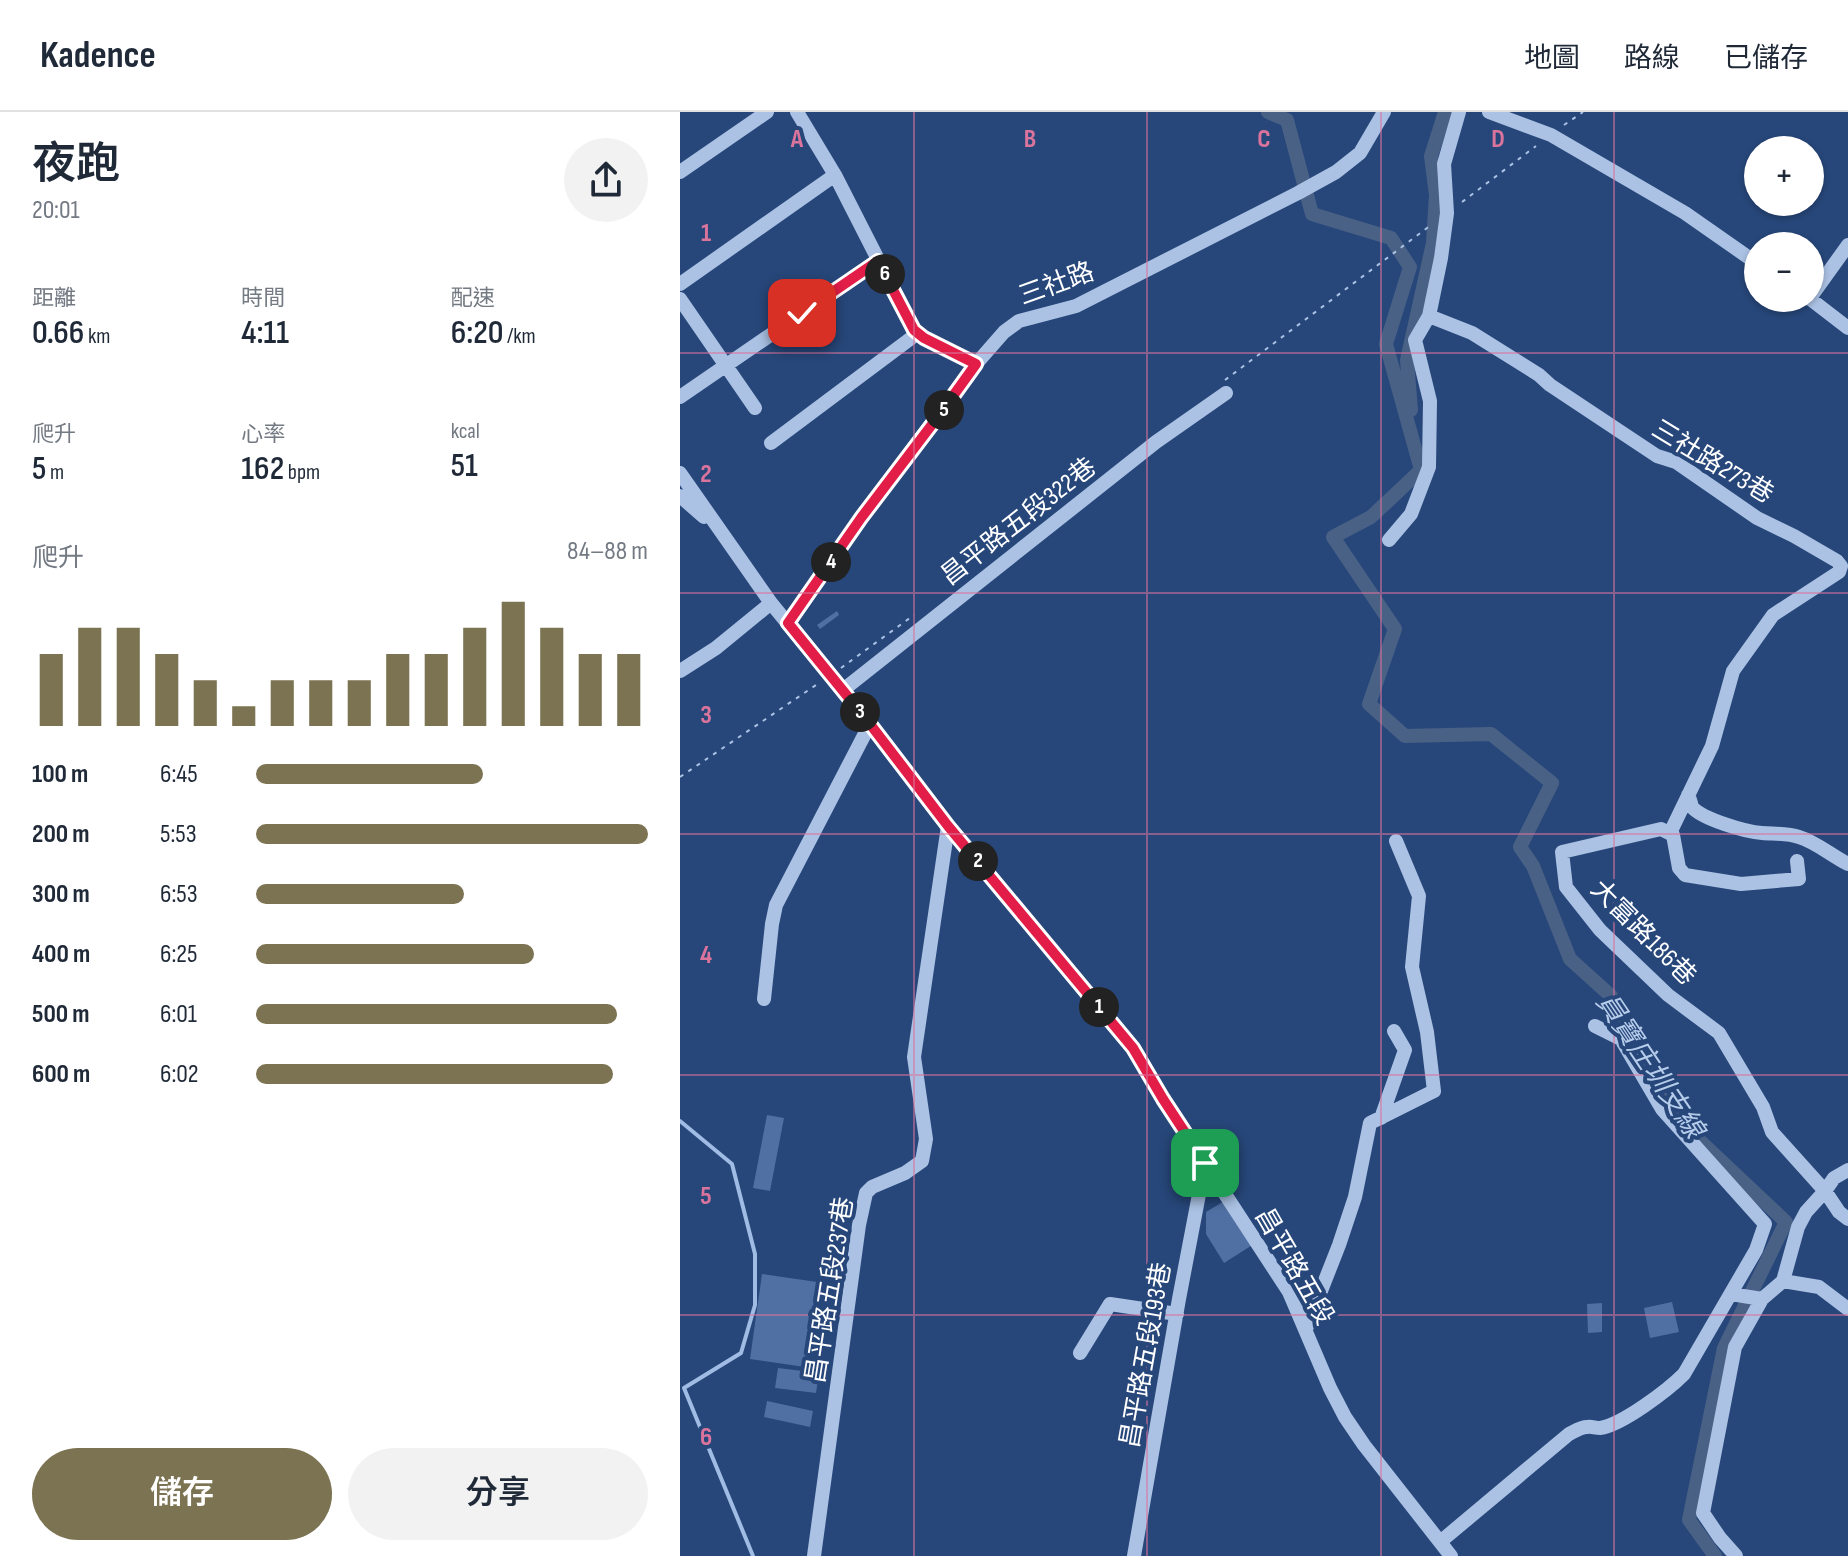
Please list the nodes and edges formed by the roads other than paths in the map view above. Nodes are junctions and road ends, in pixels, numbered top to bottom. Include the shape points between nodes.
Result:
1 (767, 112) edge
2 (797, 112) edge
3 (1384, 112) edge
4 (1459, 112) edge
5 (1489, 112) edge
6 (680, 172) edge
7 (835, 175) junction
8 (1848, 245) edge
9 (1744, 254) edge
10 (878, 261) junction
11 (1824, 278) edge
12 (680, 284) edge
13 (680, 299) edge
14 (1824, 310) edge
15 (1429, 316) junction
16 (1848, 328) edge
17 (918, 333) junction
18 (976, 364) junction
19 (725, 365) junction
20 (1226, 393) dead end
21 (680, 397) edge
22 (755, 408) dead end
23 (771, 443) dead end
24 (680, 473) edge
25 (680, 496) edge
26 (722, 533) junction
27 (1389, 540) dead end
28 (771, 603) junction
29 (788, 623) junction
30 (683, 664) edge
31 (843, 690) junction
32 (870, 724) junction
33 (1688, 795) junction
34 (948, 826) junction
35 (1670, 833) junction
36 (1396, 841) dead end
37 (1797, 861) dead end
38 (1848, 864) edge
39 (764, 999) dead end
40 (1595, 1026) dead end
41 (1394, 1031) dead end
42 (1381, 1118) junction
43 (1205, 1163) junction
44 (1848, 1170) edge
45 (1825, 1191) junction
46 (1848, 1219) edge
47 (1783, 1281) junction
48 (1731, 1294) junction
49 (1762, 1299) junction
50 (1848, 1309) edge
51 (1177, 1314) junction
52 (1306, 1329) junction
53 (1080, 1353) dead end
54 (1440, 1542) junction
55 (814, 1556) edge
56 (1134, 1556) edge
57 (1451, 1556) edge
58 (1736, 1556) edge

1 - 6 street
2 - 7 street
3 - 18 street, 三社路 via 1360,153 1336,172 1076,306 1019,321
4 - 15 street via 1444,164 1447,213
5 - 9 street via 1551,135 1685,213
7 - 10 street
7 - 12 street
8 - 11 street
10 - 17 street
10 - 19 street
13 - 19 street
14 - 16 street
15 - 27 street via 1415,340 1430,401 1429,467 1411,514
15 - 33 street, 三社路273巷 via 1472,333 1657,456 1676,462 1757,518 1841,566 1773,615 1733,671 1712,746
17 - 18 street
17 - 23 street
18 - 29 street, 三社路
19 - 21 street
19 - 22 street
20 - 31 street, 昌平路五段322巷 via 1156,442
24 - 26 street, 昌平路五段
25 - 26 street
26 - 28 street, 昌平路五段
28 - 29 street, 昌平路五段
28 - 30 street via 716,648
29 - 31 street, 昌平路五段
31 - 32 street, 昌平路五段
32 - 34 street, 昌平路五段
32 - 39 street via 776,905
33 - 35 street
33 - 38 street via 1692,806 1721,823 1800,837
34 - 43 street, 昌平路五段 via 1133,1048
34 - 55 street, 昌平路五段237巷 via 914,1057 926,1139 922,1161 866,1193
35 - 37 street via 1685,875 1741,884 1799,879
35 - 45 street, 大富路186巷 via 1661,829 1562,852 1566,887 1600,930 1668,995 1719,1033 1772,1132
36 - 42 street via 1419,896 1412,967 1434,1091
40 - 48 street via 1621,1039 1662,1109 1765,1224
41 - 42 street via 1405,1050
42 - 52 street via 1370,1123 1355,1197
43 - 51 street, 昌平路五段193巷
43 - 52 street, 昌平路五段 via 1289,1292
44 - 45 street
45 - 46 street, 大富路186巷
45 - 47 street via 1798,1227
47 - 49 street
47 - 50 street via 1819,1287
48 - 49 street
48 - 54 street via 1678,1380 1617,1421 1569,1434
49 - 58 street via 1735,1347 1703,1513
51 - 53 street via 1110,1304
51 - 56 street, 昌平路五段193巷
52 - 54 street, 昌平路五段 via 1345,1417
54 - 57 street, 昌平路五段

